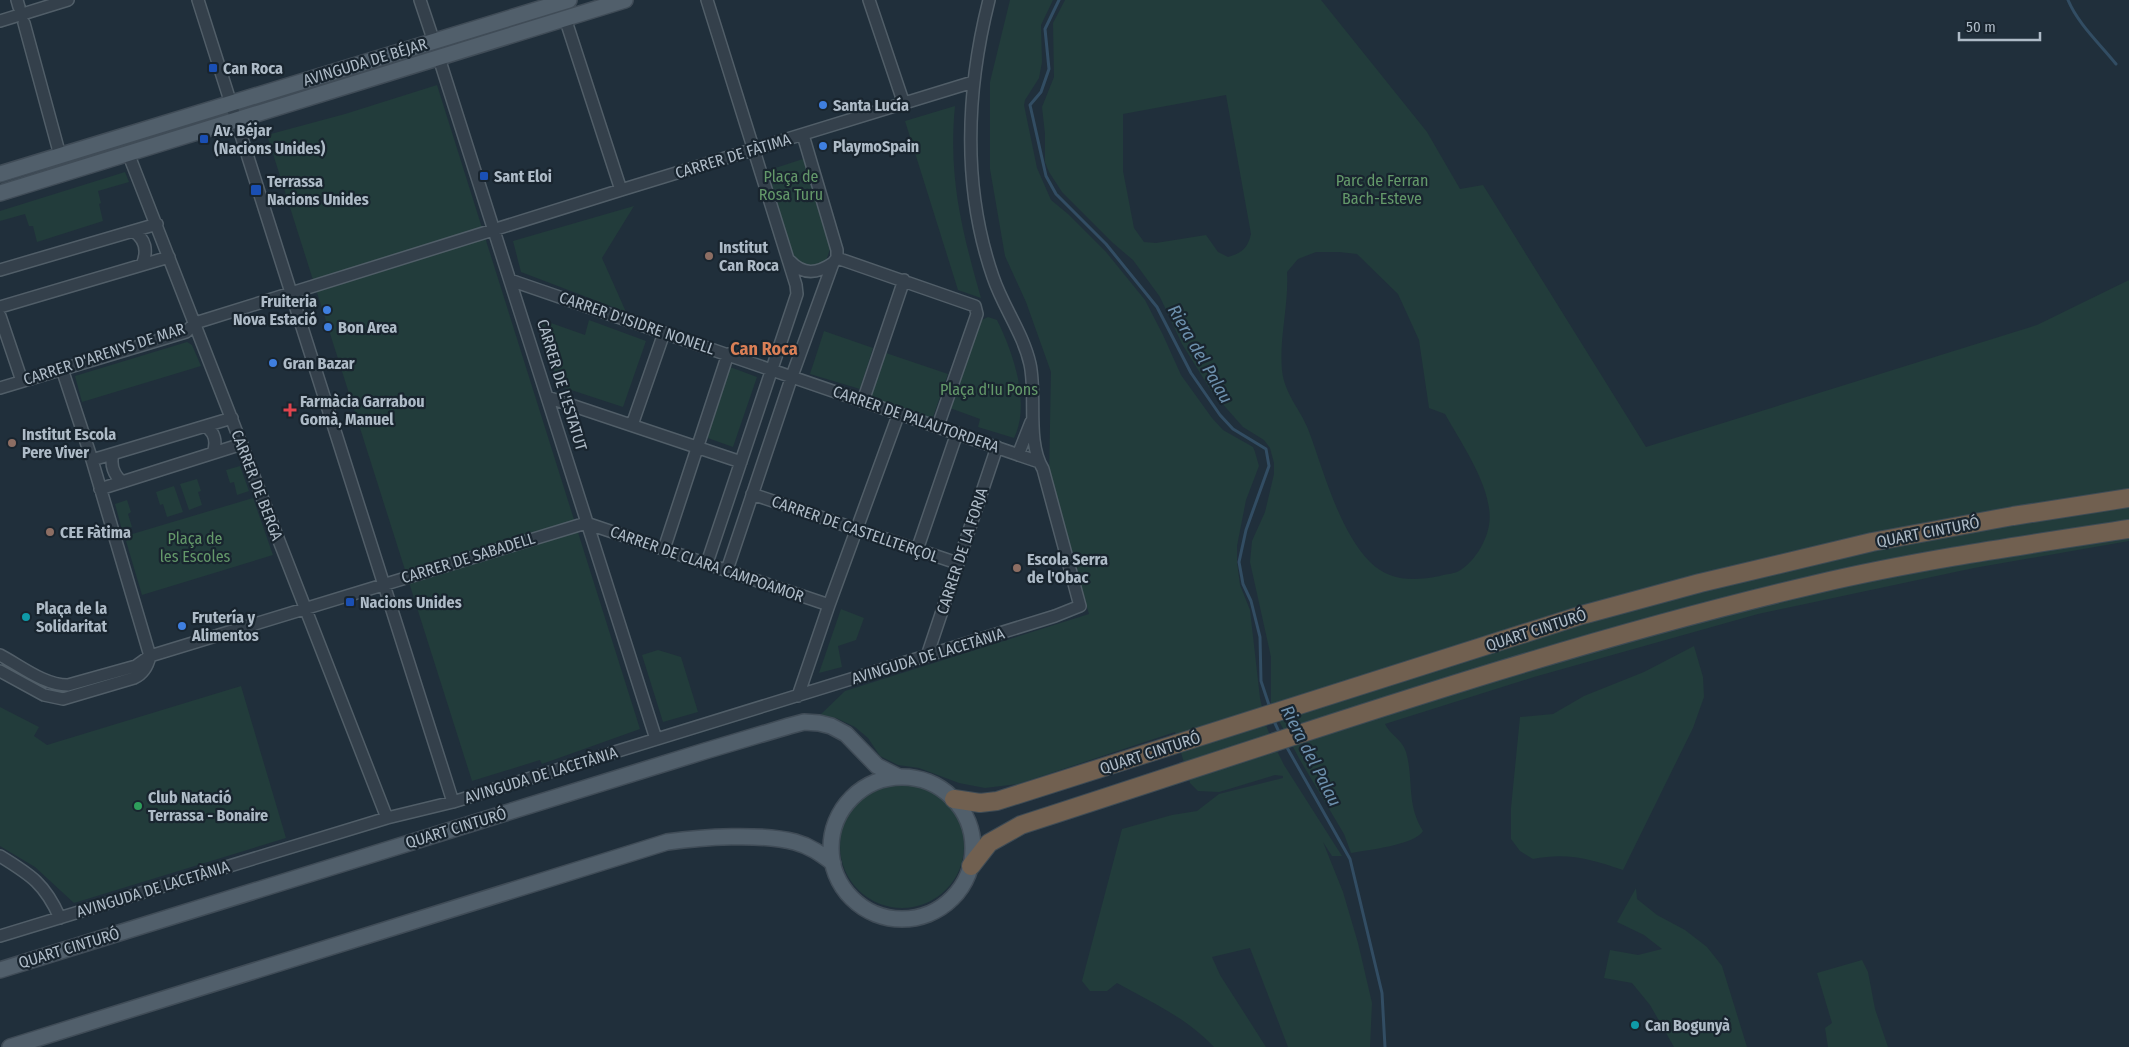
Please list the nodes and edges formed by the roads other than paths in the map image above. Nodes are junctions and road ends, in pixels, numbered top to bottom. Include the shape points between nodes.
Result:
1 (68, 0) edge
2 (198, 0) edge
3 (420, 0) edge
4 (569, 0) edge
5 (625, 0) edge
6 (707, 0) edge
7 (870, 0) edge
8 (989, 0) edge
9 (565, 18) junction
10 (0, 20) edge
11 (24, 23) dead end
12 (434, 42) junction
13 (439, 58) junction
14 (973, 82) junction
15 (231, 104) junction
16 (904, 104) junction
17 (236, 120) junction
18 (804, 135) junction
19 (58, 148) dead end
20 (754, 149) junction
21 (128, 153) junction
22 (0, 174) edge
23 (621, 190) junction
24 (0, 193) edge
25 (157, 224) junction
26 (494, 230) junction
27 (133, 231) junction
28 (170, 257) junction
29 (788, 259) junction
30 (835, 260) junction
31 (142, 265) junction
32 (0, 270) edge
33 (510, 280) junction
34 (904, 280) junction
35 (292, 294) junction
36 (0, 307) edge
37 (0, 316) edge
38 (195, 323) junction
39 (664, 333) junction
40 (728, 354) junction
41 (62, 369) junction
42 (773, 370) junction
43 (792, 376) junction
44 (22, 381) junction
45 (0, 388) edge
46 (547, 397) junction
47 (863, 401) junction
48 (899, 413) junction
49 (232, 418) junction
50 (1033, 418) junction
51 (205, 426) junction
52 (632, 426) junction
53 (938, 426) junction
54 (958, 433) junction
55 (242, 444) junction
56 (997, 447) junction
57 (698, 448) junction
58 (213, 453) junction
59 (113, 454) junction
60 (1018, 455) junction
61 (92, 460) junction
62 (741, 462) junction
63 (1039, 462) junction
64 (122, 482) junction
65 (100, 489) junction
66 (752, 494) junction
67 (2129, 498) edge
68 (586, 523) junction
69 (856, 529) junction
70 (2129, 529) edge
71 (664, 549) junction
72 (918, 550) junction
73 (707, 563) junction
74 (957, 564) junction
75 (727, 570) junction
76 (383, 585) junction
77 (829, 605) junction
78 (305, 609) junction
79 (0, 654) edge
80 (150, 656) junction
81 (927, 656) junction
82 (0, 672) edge
83 (798, 696) junction
84 (656, 740) junction
85 (899, 777) junction
86 (954, 798) junction
87 (454, 802) junction
88 (387, 818) junction
89 (0, 856) edge
90 (833, 863) junction
91 (971, 866) junction
92 (60, 918) junction
93 (0, 936) edge
94 (0, 970) edge
95 (10, 1047) edge

1 - 10 street
2 - 15 street
3 - 12 street
4 - 12 main road, AVINGUDA DE BÉJAR
5 - 9 main road, AVINGUDA DE BÉJAR
6 - 20 street
7 - 16 street
8 - 14 street
9 - 13 main road, AVINGUDA DE BÉJAR
9 - 23 street
11 - 19 street
12 - 13 main road, CARRER DE L'ESTATUT
12 - 15 main road, AVINGUDA DE BÉJAR
13 - 17 main road, AVINGUDA DE BÉJAR
13 - 26 street, CARRER DE L'ESTATUT
14 - 16 street, CARRER DE FÀTIMA
14 - 50 street via 970,125 975,205 994,280 1027,354
15 - 17 street
15 - 22 main road, AVINGUDA DE BÉJAR
16 - 18 street, CARRER DE FÀTIMA
17 - 21 main road, AVINGUDA DE BÉJAR
17 - 35 street
18 - 20 street, CARRER DE FÀTIMA
18 - 30 street via 838,250
20 - 23 street, CARRER DE FÀTIMA
20 - 29 street
21 - 24 main road, AVINGUDA DE BÉJAR
21 - 25 street, CARRER DE BERGA
23 - 26 street, CARRER DE FÀTIMA
25 - 27 street
25 - 28 street, CARRER DE BERGA
26 - 33 street, CARRER DE L'ESTATUT
26 - 35 street, CARRER D'ARENYS DE MAR
27 - 31 street via 141,236 145,245 146,256
27 - 32 street
28 - 31 street
28 - 38 street, CARRER DE BERGA
29 - 30 street via 807,272 819,271
29 - 42 street via 797,294
30 - 34 street
30 - 43 street
31 - 36 street
33 - 39 street, CARRER D'ISIDRE NONELL
33 - 46 street, CARRER DE L'ESTATUT
34 - 47 street
34 - 53 street via 973,303 977,308
35 - 38 street, CARRER D'ARENYS DE MAR
35 - 76 street
37 - 44 street
38 - 41 street, CARRER D'ARENYS DE MAR via 186,332
38 - 49 street, CARRER DE BERGA
39 - 40 street, CARRER D'ISIDRE NONELL
39 - 52 street
40 - 42 street, CARRER D'ISIDRE NONELL
40 - 57 street
41 - 44 street, CARRER D'ARENYS DE MAR
41 - 61 street
42 - 43 street, CARRER D'ISIDRE NONELL
42 - 62 street
43 - 47 street, CARRER DE PALAUTORDERA
43 - 66 street
44 - 45 street, CARRER D'ARENYS DE MAR
46 - 52 street
46 - 68 street, CARRER DE L'ESTATUT
47 - 48 street, CARRER DE PALAUTORDERA
48 - 53 street, CARRER DE PALAUTORDERA
48 - 69 street
49 - 51 street
49 - 55 street, CARRER DE BERGA
50 - 60 street
50 - 63 street
51 - 58 street via 215,438
51 - 59 street
52 - 57 street
53 - 54 street, CARRER DE PALAUTORDERA
54 - 56 street, CARRER DE PALAUTORDERA
54 - 72 street
55 - 58 street
55 - 78 street, CARRER DE BERGA
56 - 60 street, CARRER DE PALAUTORDERA
56 - 74 street, CARRER DE LA FORJA
57 - 62 street
57 - 71 street
58 - 64 street
59 - 61 street
59 - 64 street via 115,476
60 - 63 street, CARRER DE PALAUTORDERA
61 - 65 street
62 - 73 street
63 - 81 street, AVINGUDA DE LACETÀNIA via 1080,606
64 - 65 street
65 - 80 street
66 - 69 street, CARRER DE CASTELLTERÇOL
66 - 75 street
67 - 86 highway, QUART CINTURÓ via 1917,534 1741,572 1582,615 997,801 980,803
68 - 71 street, CARRER DE CLARA CAMPOAMOR
68 - 76 street, CARRER DE SABADELL
68 - 84 street, CARRER DE L'ESTATUT
69 - 72 street, CARRER DE CASTELLTERÇOL
69 - 77 street
70 - 91 highway, QUART CINTURÓ via 1964,555 1820,583 1647,627 1383,707 1021,825 989,843
71 - 73 street, CARRER DE CLARA CAMPOAMOR
72 - 74 street, CARRER DE CASTELLTERÇOL
73 - 75 street, CARRER DE CLARA CAMPOAMOR
74 - 81 street, CARRER DE LA FORJA
75 - 77 street, CARRER DE CLARA CAMPOAMOR
76 - 78 street, CARRER DE SABADELL
76 - 87 street
77 - 83 street
78 - 80 street, CARRER DE SABADELL
78 - 88 street, CARRER DE BERGA
79 - 80 street, CARRER DE SABADELL via 42,678 68,686 136,666
80 - 82 street via 140,676 63,699 44,695
81 - 83 street, AVINGUDA DE LACETÀNIA
83 - 84 street, AVINGUDA DE LACETÀNIA
84 - 87 street, AVINGUDA DE LACETÀNIA
85 - 86 main road via 932,783
85 - 90 main road via 867,786 846,804 831,842
85 - 94 main road, QUART CINTURÓ via 877,766 846,734 825,724 804,722
86 - 91 main road via 972,830
87 - 88 street, AVINGUDA DE LACETÀNIA
88 - 92 street, AVINGUDA DE LACETÀNIA
89 - 92 street via 34,878
90 - 91 main road via 844,888 858,903 875,913 901,919 928,914 945,905 963,885
90 - 95 main road via 810,847 783,840 708,838 667,842
92 - 93 street, AVINGUDA DE LACETÀNIA

